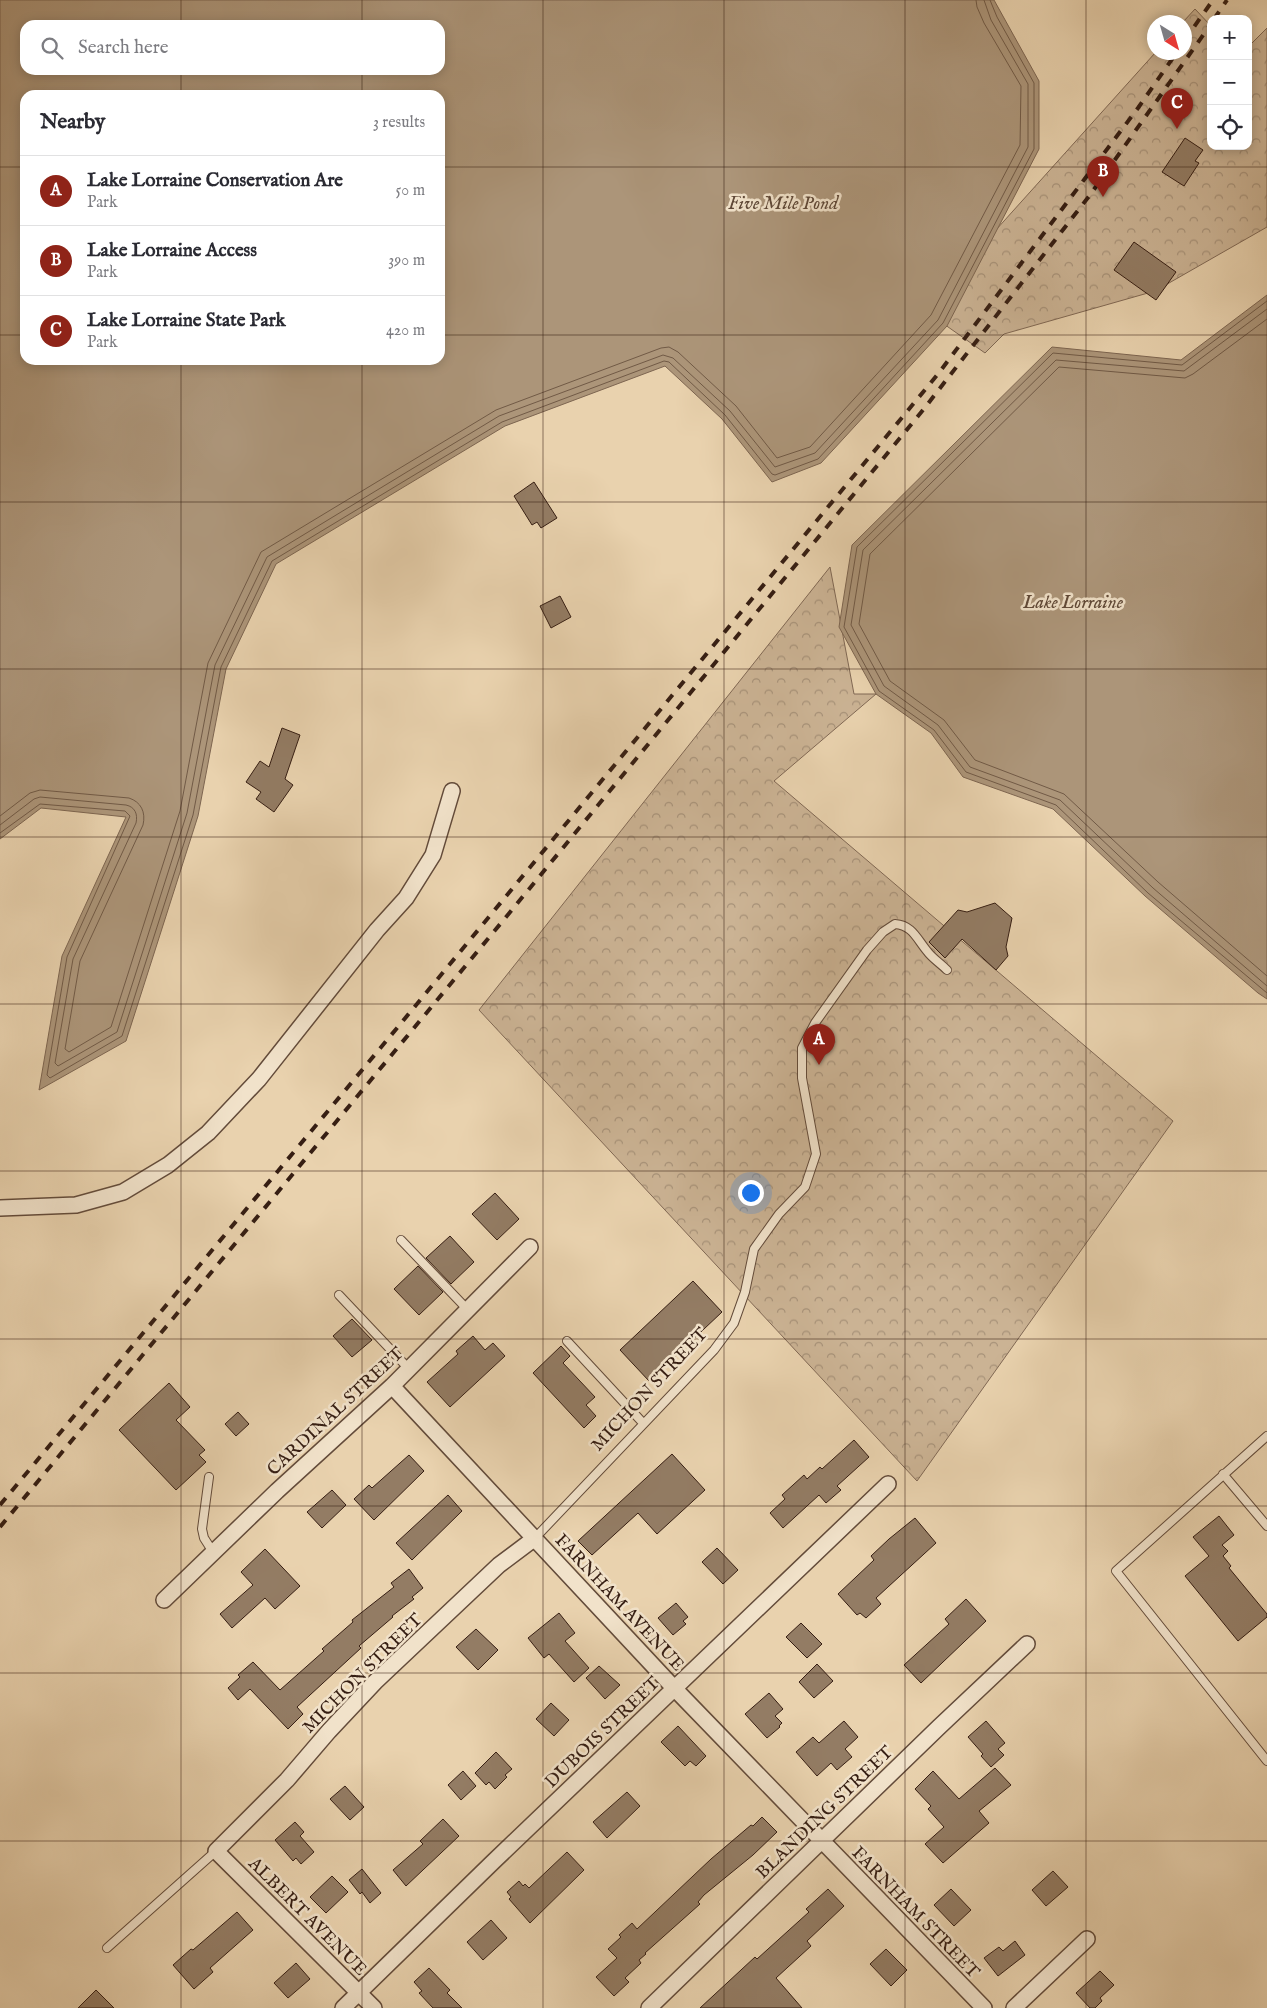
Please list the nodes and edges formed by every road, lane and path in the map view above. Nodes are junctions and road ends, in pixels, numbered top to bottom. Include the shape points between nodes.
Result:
1 (452, 791) dead end
2 (947, 970) dead end
3 (0, 1208) edge
4 (401, 1240) dead end
5 (530, 1247) dead end
6 (339, 1295) dead end
7 (468, 1310) junction
8 (567, 1341) dead end
9 (409, 1369) junction
10 (392, 1386) junction
11 (643, 1423) junction
12 (1267, 1436) edge
13 (1223, 1474) junction
14 (209, 1477) dead end
15 (888, 1484) dead end
16 (1267, 1526) edge
17 (535, 1538) junction
18 (213, 1552) junction
19 (164, 1600) dead end
20 (1027, 1644) dead end
21 (674, 1688) junction
22 (1267, 1761) edge
23 (822, 1842) junction
24 (216, 1851) junction
25 (1087, 1939) dead end
26 (107, 1948) dead end
27 (359, 1993) junction
28 (344, 2008) edge
29 (374, 2008) edge
30 (648, 2008) edge
31 (984, 2008) edge
32 (1014, 2008) edge

1 - 3 street via 433,855 406,898 259,1079 208,1133 168,1165 123,1192 76,1205
2 - 11 lane, MICHON STREET via 927,952 915,934 904,925 895,924 867,950 820,1016 802,1048 802,1078 816,1154 805,1188 779,1214 754,1249 746,1292 734,1323 714,1350
4 - 7 lane
5 - 7 street, CARDINAL STREET
6 - 9 lane
7 - 9 street, CARDINAL STREET
8 - 11 lane
9 - 10 street, CARDINAL STREET
10 - 17 street, FARNHAM AVENUE
10 - 18 street, CARDINAL STREET
11 - 17 lane, MICHON STREET
12 - 13 lane
13 - 16 lane
13 - 22 lane via 1116,1571
14 - 18 lane via 202,1529
15 - 21 street, DUBOIS STREET
17 - 21 street, FARNHAM AVENUE
17 - 24 street, MICHON STREET via 499,1565 375,1682
18 - 19 street, CARDINAL STREET
20 - 23 street, BLANDING STREET
21 - 23 street, FARNHAM AVENUE
21 - 27 street, DUBOIS STREET
23 - 30 street, BLANDING STREET
23 - 31 street, FARNHAM STREET
24 - 26 lane
24 - 27 street, ALBERT AVENUE
25 - 32 street
27 - 28 street, DUBOIS STREET
27 - 29 street, ALBERT AVENUE

